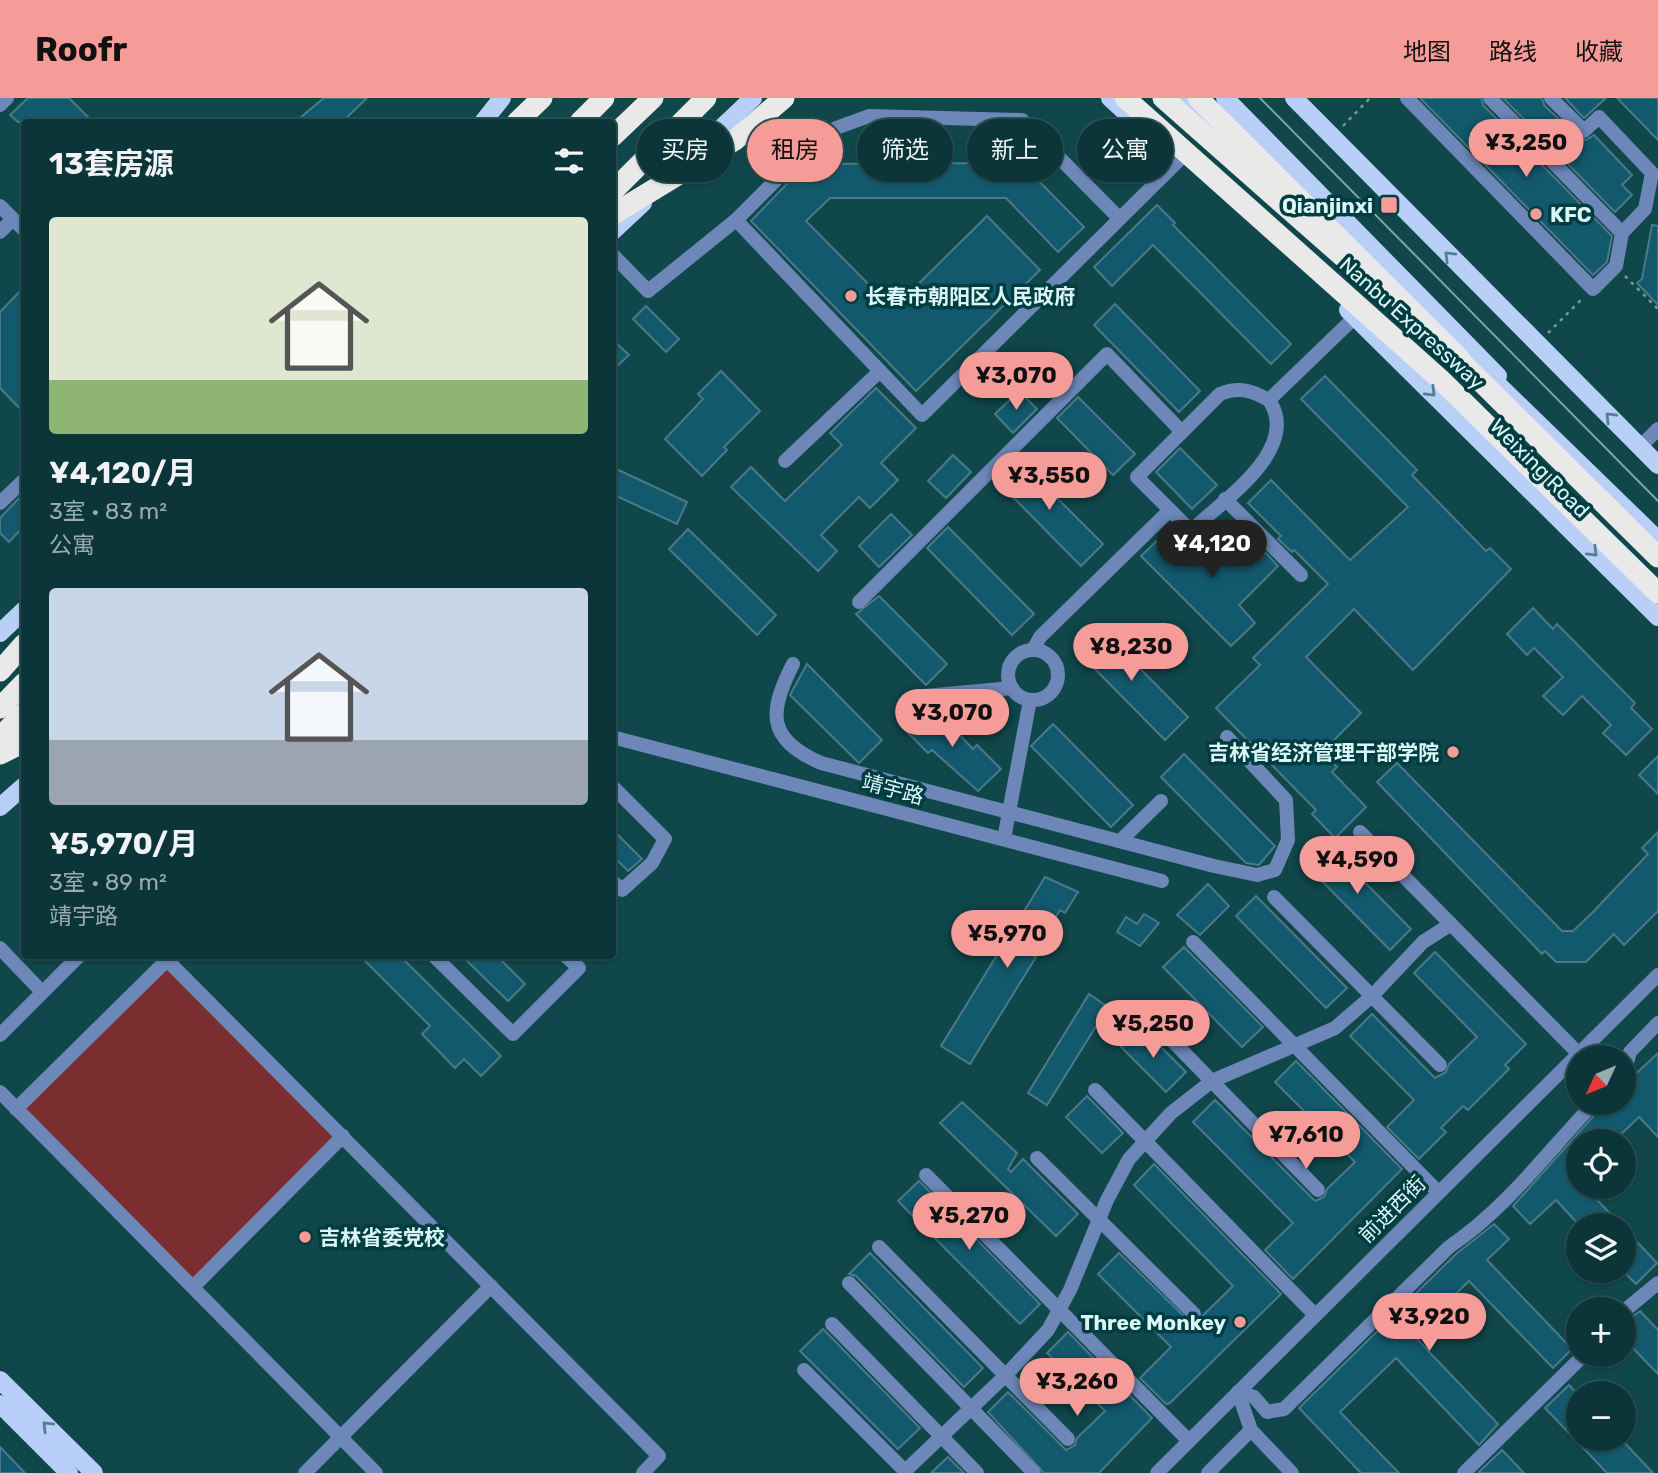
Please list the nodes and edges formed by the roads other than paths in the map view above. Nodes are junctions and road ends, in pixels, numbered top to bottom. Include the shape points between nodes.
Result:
1 (7, 98) edge
2 (502, 98) edge
3 (542, 98) edge
4 (604, 98) edge
5 (653, 98) edge
6 (706, 98) edge
7 (753, 98) edge
8 (784, 98) edge
9 (1111, 98) edge
10 (1125, 98) edge
11 (1163, 98) edge
12 (1181, 98) edge
13 (1198, 98) edge
14 (1225, 98) edge
15 (1294, 98) edge
16 (1407, 98) edge
17 (1490, 98) edge
18 (1551, 98) edge
19 (0, 105) edge
20 (485, 119) edge
21 (520, 119) edge
22 (583, 119) edge
23 (1142, 119) edge
24 (1147, 119) edge
25 (616, 133) edge
26 (1173, 142) edge
27 (1179, 160) junction
28 (616, 188) edge
29 (0, 206) edge
30 (616, 213) edge
31 (1119, 218) junction
32 (13, 219) junction
33 (736, 220) junction
34 (21, 227) edge
35 (616, 228) edge
36 (0, 232) edge
37 (1622, 233) junction
38 (616, 258) edge
39 (1355, 317) junction
40 (1460, 359) junction
41 (880, 371) junction
42 (1269, 400) junction
43 (1658, 429) edge
44 (1182, 432) junction
45 (1640, 447) junction
46 (785, 461) dead end
47 (1658, 465) edge
48 (21, 483) edge
49 (1602, 485) junction
50 (1225, 499) junction
51 (0, 503) edge
52 (1170, 510) junction
53 (1658, 540) edge
54 (1658, 557) edge
55 (1301, 575) dead end
56 (1658, 593) edge
57 (859, 603) dead end
58 (21, 613) edge
59 (1658, 617) edge
60 (0, 633) edge
61 (21, 647) edge
62 (1033, 650) junction
63 (793, 664) dead end
64 (0, 671) edge
65 (21, 686) edge
66 (1012, 688) junction
67 (925, 696) dead end
68 (1030, 700) junction
69 (0, 708) edge
70 (21, 716) edge
71 (0, 737) edge
72 (1227, 737) dead end
73 (616, 738) edge
74 (21, 744) edge
75 (0, 754) edge
76 (21, 789) edge
77 (616, 790) edge
78 (1161, 801) dead end
79 (0, 807) edge
80 (1010, 811) junction
81 (1360, 832) dead end
82 (1004, 839) junction
83 (1120, 841) junction
84 (1163, 881) dead end
85 (616, 885) edge
86 (1274, 897) dead end
87 (1451, 925) junction
88 (1193, 942) dead end
89 (0, 948) edge
90 (76, 959) edge
91 (164, 959) edge
92 (166, 959) edge
93 (437, 959) edge
94 (569, 959) edge
95 (1658, 975) edge
96 (42, 992) junction
97 (1372, 996) junction
98 (1154, 1023) dead end
99 (1658, 1023) edge
100 (0, 1035) edge
101 (1294, 1045) junction
102 (1570, 1045) edge
103 (1586, 1045) edge
104 (1636, 1046) edge
105 (1440, 1065) dead end
106 (1566, 1065) edge
107 (1212, 1082) junction
108 (1095, 1090) dead end
109 (0, 1092) edge
110 (16, 1109) junction
111 (1584, 1115) edge
112 (343, 1136) junction
113 (1145, 1142) junction
114 (1037, 1158) dead end
115 (926, 1175) dead end
116 (1318, 1190) dead end
117 (1438, 1192) junction
118 (1100, 1220) junction
119 (879, 1247) dead end
120 (849, 1283) dead end
121 (1658, 1283) edge
122 (491, 1286) junction
123 (192, 1287) junction
124 (1636, 1301) edge
125 (1059, 1310) junction
126 (1194, 1314) dead end
127 (1315, 1315) junction
128 (832, 1324) dead end
129 (1572, 1367) edge
130 (804, 1370) dead end
131 (1005, 1376) junction
132 (0, 1380) edge
133 (1238, 1392) junction
134 (0, 1404) edge
135 (971, 1408) junction
136 (1251, 1430) junction
137 (941, 1436) junction
138 (340, 1437) junction
139 (1068, 1439) dead end
140 (1189, 1440) junction
141 (61, 1470) edge
142 (906, 1472) edge
143 (93, 1473) edge
144 (305, 1473) edge
145 (376, 1473) edge
146 (643, 1473) edge
147 (977, 1473) edge
148 (1034, 1473) edge
149 (1157, 1473) edge
150 (1208, 1473) edge
151 (1292, 1473) edge
152 (1464, 1473) edge

1 - 19 street
2 - 20 main road
3 - 21 highway
4 - 22 highway
5 - 25 highway
6 - 28 highway
7 - 35 main road
8 - 30 highway, bridge via 734,140
9 - 23 highway
9 - 27 main road, Weixing Road
10 - 24 highway, Nanbu Expressway
11 - 40 highway, Nanbu Expressway, bridge
12 - 49 main road, Weixing Road via 1374,264
13 - 40 highway, bridge
14 - 49 main road
45 -> 15 main road
16 - 37 street via 1593,289 1616,266
17 - 37 street
18 - 37 street via 1584,131 1599,117 1652,173 1645,209
26 - 56 highway, Nanbu Expressway via 1440,379
27 - 31 street
27 - 39 main road, Weixing Road
29 - 32 street
31 - 33 street via 1021,121 869,116 836,128 799,157
31 - 41 street via 922,415
32 - 34 street
32 - 36 street
33 - 38 street via 648,291
33 - 41 street
39 - 42 street
39 -> 59 main road, Weixing Road
40 - 54 highway, Nanbu Expressway
41 - 46 street
42 - 44 street via 1250,390 1233,389 1220,394
42 - 50 street via 1277,411 1276,442 1266,459
43 - 45 street
44 - 52 street via 1137,477
44 - 57 street via 1107,354
45 - 47 main road
48 - 51 street
49 - 53 main road, Weixing Road
50 - 52 street via 1191,531
50 - 55 street
52 - 62 street via 1040,637
58 - 60 main road
61 - 64 highway
62 - 66 street via 1020,653 1011,663 1008,676
62 - 68 street via 1053,660 1058,674 1050,694
63 - 80 street via 774,718 783,738 798,752 821,763
65 - 69 highway
66 - 67 street
66 - 68 street
68 - 80 street
70 - 71 highway
72 - 83 street via 1286,800 1288,841 1275,870 1257,874
73 - 82 street, 靖宇路
74 - 75 highway
76 - 79 main road
77 - 85 street via 665,839 652,863 622,890
78 - 83 street
80 - 82 street
80 - 83 street
81 - 87 street
82 - 84 street, 靖宇路
86 - 97 street
87 - 97 street via 1423,942
87 - 102 street
88 - 101 street
89 - 96 street
90 - 96 street
91 - 110 street
92 - 112 street
93 - 94 street via 513,1034 579,968
95 - 103 street, 前进西街
96 - 100 street
97 - 101 street via 1335,1027
97 - 105 street
98 - 107 street
99 - 104 street
101 - 107 street
101 - 117 street
106 - 117 street, 前进西街
107 - 113 street via 1171,1113
107 - 116 street
108 - 113 street
109 - 110 street
110 - 123 street
111 - 133 street via 1543,1162 1284,1409 1267,1412 1254,1398
112 - 122 street
112 - 123 street
113 - 118 street via 1129,1159
113 - 127 street
114 - 118 street
115 - 125 street
117 - 127 street, 前进西街
118 - 125 street
118 - 126 street
119 - 131 street
120 - 135 street
121 - 124 street
122 - 138 street
122 - 146 street via 659,1456
123 - 138 street
125 - 131 street via 1048,1330
125 - 140 street
127 - 133 street, 前进西街
128 - 137 street
129 - 152 street
130 - 142 street
131 - 135 street
131 - 139 street
143 -> 132 main road
133 - 136 street
133 - 140 street, 前进西街
134 - 141 main road
135 - 137 street
135 - 148 street
136 - 150 street
136 - 151 street
137 - 142 street
137 - 147 street
138 - 144 street
138 - 145 street
140 - 149 street, 前进西街

